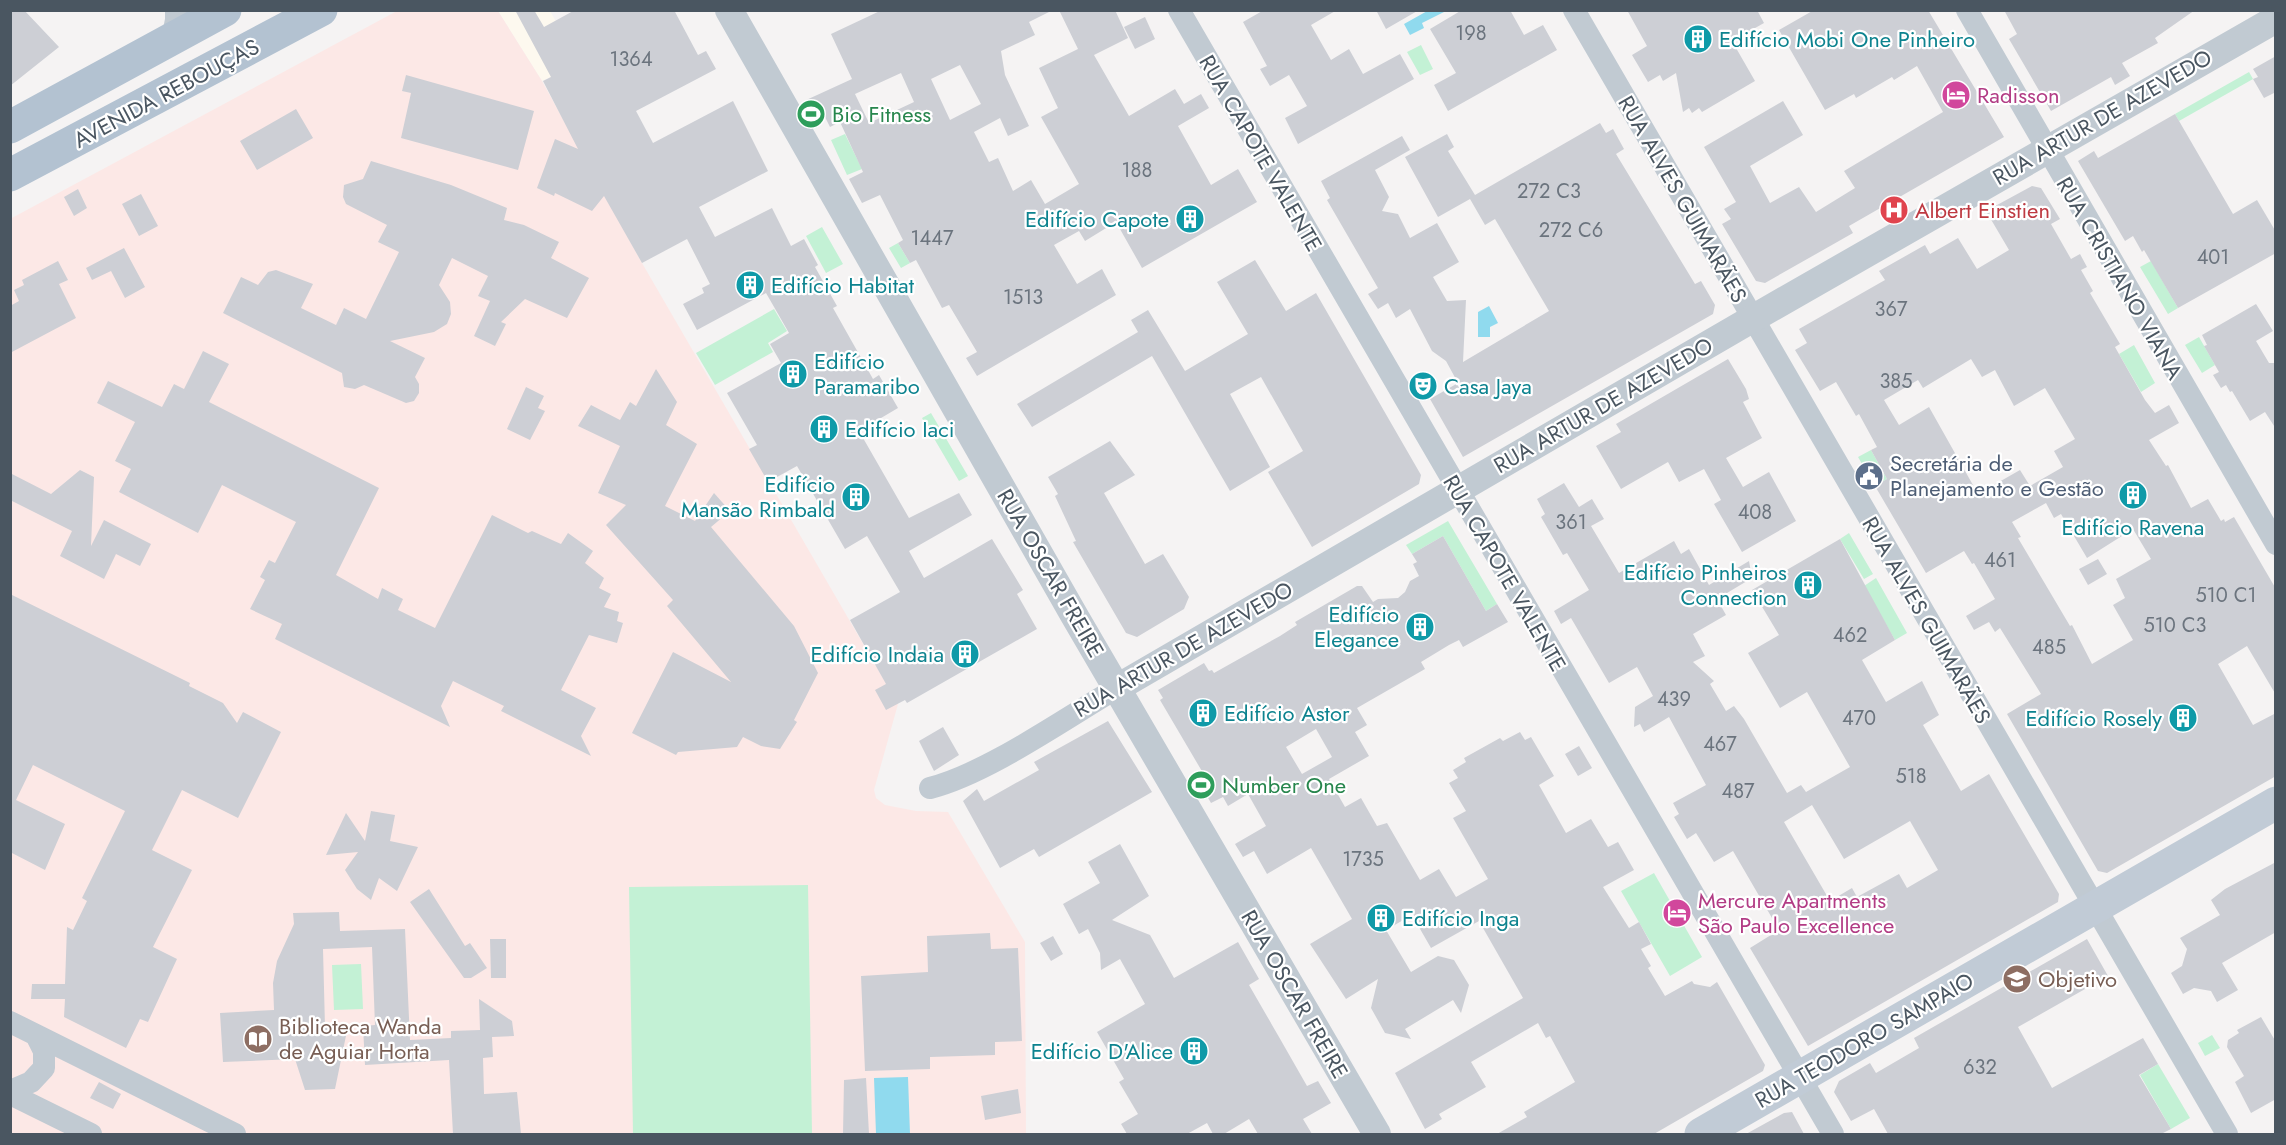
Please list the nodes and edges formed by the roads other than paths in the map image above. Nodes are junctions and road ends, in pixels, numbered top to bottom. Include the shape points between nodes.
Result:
1 (225, 10) edge
2 (321, 10) edge
3 (729, 10) edge
4 (1179, 10) edge
5 (1574, 10) edge
6 (1967, 10) edge
7 (2276, 19) edge
8 (174, 25) edge
9 (10, 127) edge
10 (2045, 150) junction
11 (10, 175) edge
12 (1752, 319) junction
13 (1457, 490) junction
14 (2276, 544) edge
15 (1117, 688) junction
16 (930, 788) dead end
17 (2276, 803) edge
18 (2094, 907) junction
19 (19, 1027) edge
20 (1800, 1077) junction
21 (10, 1092) edge
22 (91, 1134) edge
23 (235, 1134) edge
24 (1377, 1134) edge
25 (1701, 1134) edge
26 (1833, 1134) edge
27 (2227, 1134) edge

1 - 8 main road, AVENIDA REBOUÇAS
2 - 11 main road, AVENIDA REBOUÇAS
3 - 15 street, RUA OSCAR FREIRE
4 - 13 street, RUA CAPOTE VALENTE
5 - 12 street, RUA ALVES GUIMARÃES
6 - 10 street, RUA CRISTIANO VIANA
7 - 10 street, RUA ARTUR DE AZEVEDO
8 - 9 main road, AVENIDA REBOUÇAS
10 - 12 street, RUA ARTUR DE AZEVEDO
10 - 14 street, RUA CRISTIANO VIANA
12 - 13 street, RUA ARTUR DE AZEVEDO
12 - 18 street, RUA ALVES GUIMARÃES
13 - 15 street, RUA ARTUR DE AZEVEDO
13 - 20 street, RUA CAPOTE VALENTE
15 - 16 street, RUA ARTUR DE AZEVEDO via 1000,757 949,783
15 - 24 street, RUA OSCAR FREIRE
17 - 18 main road, RUA TEODORO SAMPAIO
18 - 20 main road, RUA TEODORO SAMPAIO
18 - 27 street, RUA ALVES GUIMARÃES
19 - 21 street via 44,1051 44,1068 31,1082
19 - 23 street
20 - 25 main road, RUA TEODORO SAMPAIO
20 - 26 street, RUA CAPOTE VALENTE
21 - 22 street

